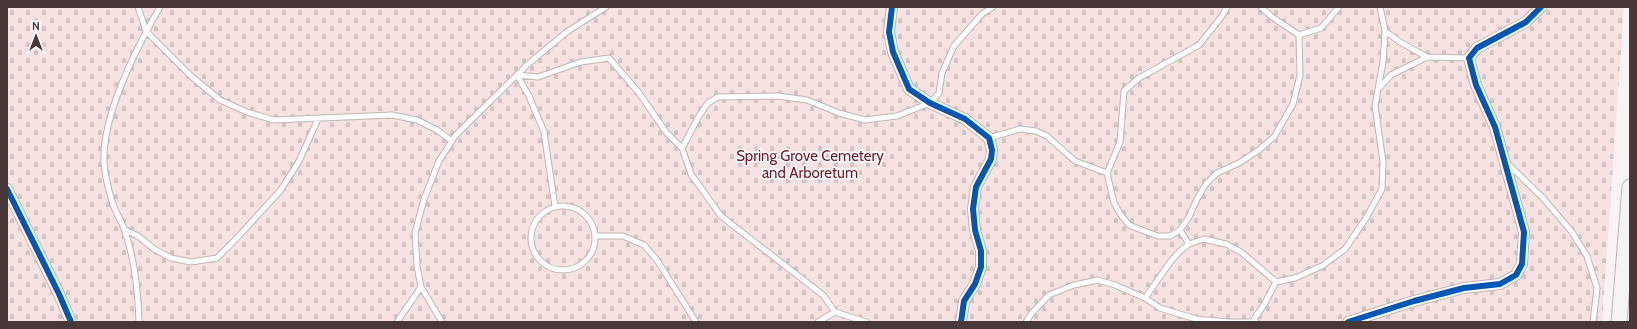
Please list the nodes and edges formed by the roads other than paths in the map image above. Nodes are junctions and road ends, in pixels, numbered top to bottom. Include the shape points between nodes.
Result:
1 (138, 7) edge
2 (160, 7) edge
3 (606, 7) edge
4 (892, 7) edge
5 (993, 7) edge
6 (1227, 7) edge
7 (1261, 7) edge
8 (1339, 7) edge
9 (1380, 7) edge
10 (1541, 7) edge
11 (146, 31) junction
12 (1385, 31) junction
13 (1299, 35) junction
14 (1427, 57) junction
15 (1469, 58) junction
16 (517, 75) junction
17 (1379, 88) junction
18 (930, 103) junction
19 (318, 118) junction
20 (989, 138) junction
21 (452, 141) junction
22 (682, 148) junction
23 (1505, 161) junction
24 (1107, 173) junction
25 (1630, 187) edge
26 (7, 189) edge
27 (555, 207) junction
28 (1629, 223) edge
29 (125, 230) junction
30 (1180, 230) junction
31 (595, 236) junction
32 (1189, 244) junction
33 (1276, 282) junction
34 (421, 287) junction
35 (1146, 298) junction
36 (835, 312) junction
37 (71, 322) edge
38 (139, 322) edge
39 (397, 322) edge
40 (442, 322) edge
41 (696, 322) edge
42 (818, 322) edge
43 (866, 322) edge
44 (961, 322) edge
45 (1026, 322) edge
46 (1254, 322) edge
47 (1348, 322) edge
48 (1593, 322) edge
49 (1619, 322) edge

1 - 11 lane
2 - 11 lane
3 - 16 lane via 568,31
4 - 18 street via 890,32 900,72 909,89
5 - 18 lane via 982,14 954,46 942,73 939,94
6 - 24 lane via 1199,45 1139,78 1124,91 1120,142
7 - 13 lane
8 - 13 lane via 1321,28
9 - 12 lane
10 - 15 street via 1526,22 1477,48
11 - 19 lane via 191,76 220,100 274,120
11 - 29 lane via 112,109 104,141 105,171 114,206
12 - 14 lane
12 - 17 lane
13 - 30 lane via 1300,75 1293,104 1274,137 1239,163 1217,173 1206,184
14 - 15 lane
14 - 17 lane via 1391,75
15 - 23 street via 1476,86 1495,127
16 - 21 lane
16 - 22 lane via 538,77 581,62 609,58 639,93 666,132
16 - 27 lane via 544,132
17 - 33 lane via 1375,106 1384,162 1382,189 1345,249 1322,266 1295,278
18 - 20 street via 965,118
18 - 22 lane via 897,116 865,120 807,100 778,96 718,97 708,103
19 - 21 lane via 392,115 417,120
19 - 29 lane via 298,163 280,190 216,258 191,262 171,258
20 - 24 lane via 1020,129 1036,131 1047,136 1075,162
20 - 44 street via 991,159 976,187 973,209 981,267 975,284 964,301
21 - 34 lane via 436,168 415,233
22 - 36 lane via 691,174 721,216 823,295
23 - 47 street via 1524,232 1522,264 1516,275 1500,284 1464,288
23 - 48 lane via 1572,232 1587,256 1597,288
24 - 30 lane via 1114,203 1129,225 1158,236 1170,236
25 - 28 main road
26 - 37 street
27 - 31 lane via 570,207 584,213
27 - 31 lane via 545,212 532,230 534,251 549,267 560,270 580,265 593,250
28 - 49 main road
29 - 38 lane via 132,256
30 - 32 lane
31 - 41 lane via 623,236 644,245 657,260
32 - 33 lane via 1204,239 1226,244 1240,252
32 - 35 lane via 1171,261
33 - 46 lane
34 - 39 lane
34 - 40 lane
35 - 45 lane via 1115,284 1098,280 1074,284 1049,295
35 - 46 lane via 1160,308 1196,319
36 - 42 lane
36 - 43 lane

